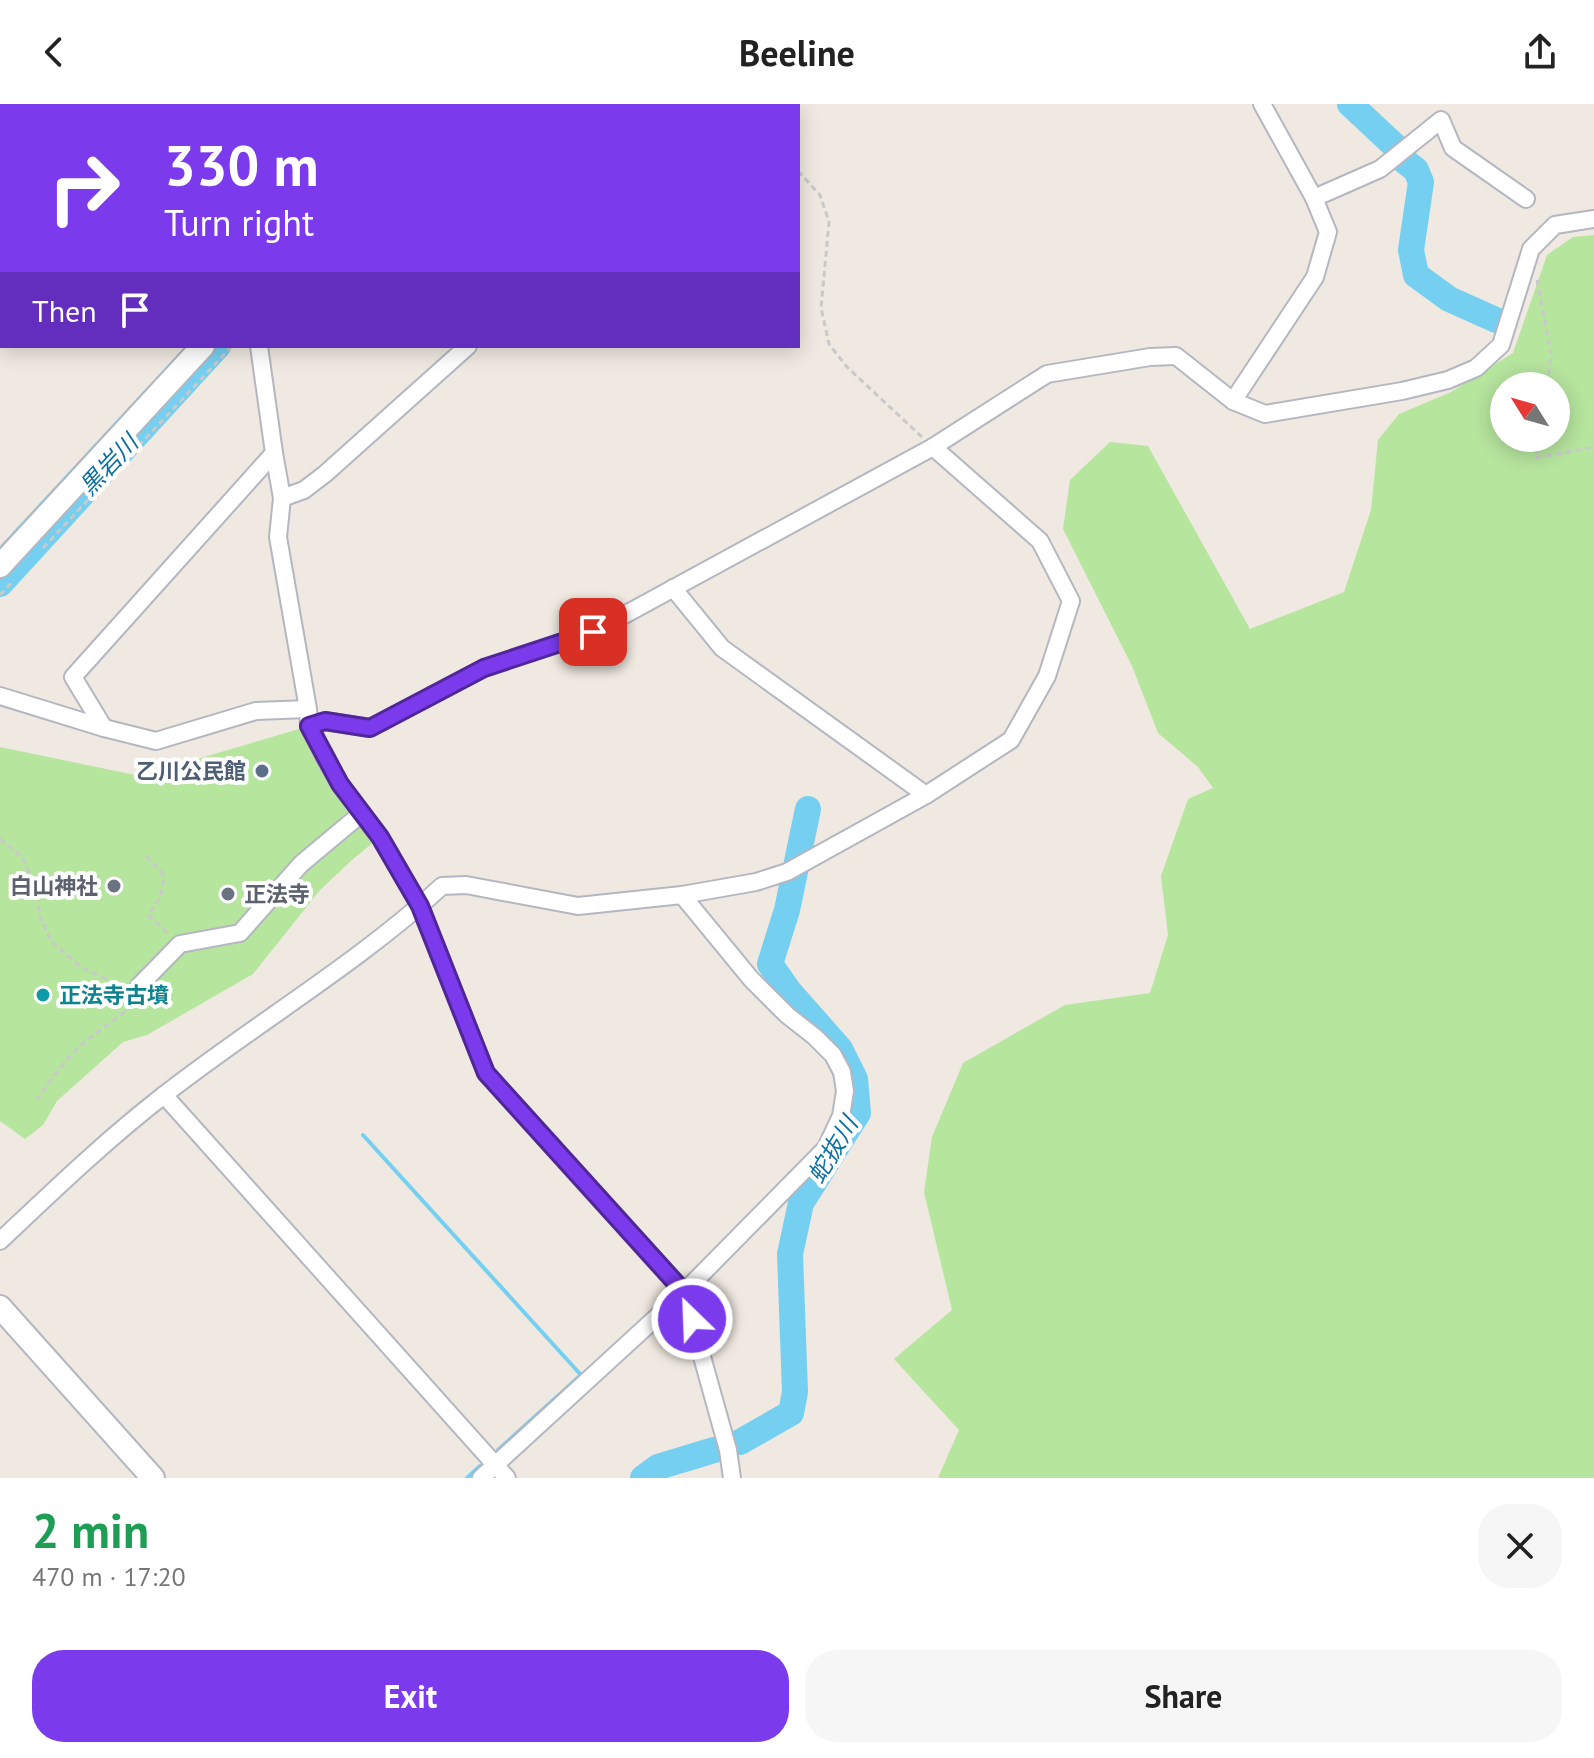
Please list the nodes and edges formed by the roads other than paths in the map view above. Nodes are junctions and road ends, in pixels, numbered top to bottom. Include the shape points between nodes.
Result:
1 (1262, 104) edge
2 (1314, 198) junction
3 (1526, 199) dead end
4 (1594, 219) edge
5 (201, 348) edge
6 (259, 348) edge
7 (466, 348) edge
8 (1233, 401) junction
9 (933, 447) junction
10 (274, 453) junction
11 (282, 498) junction
12 (10, 569) edge
13 (673, 588) junction
14 (0, 696) edge
15 (308, 717) junction
16 (104, 728) junction
17 (926, 795) junction
18 (362, 813) junction
19 (682, 895) junction
20 (420, 906) junction
21 (139, 986) road end
22 (164, 1095) junction
23 (0, 1241) edge
24 (684, 1292) junction
25 (0, 1307) edge
26 (501, 1472) edge
27 (153, 1478) edge
28 (481, 1478) edge
29 (732, 1478) edge

1 - 2 street
2 - 3 street via 1380,169 1441,120 1453,148
2 - 8 street via 1328,232 1315,277
4 - 8 street via 1555,225 1531,249 1501,345 1476,368 1402,391 1265,414
5 - 12 street
6 - 10 street
7 - 11 street via 325,474
8 - 9 street via 1176,356 1150,357 1047,374
9 - 13 street
9 - 17 street via 1040,541 1071,601 1047,676 1011,740
10 - 11 street
10 - 16 street via 73,677
11 - 15 street via 278,537
13 - 15 street via 593,632 484,668 370,728
13 - 17 street via 722,648
14 - 16 street
15 - 16 street via 256,711 156,741
15 - 18 street via 340,784
17 - 19 street via 787,872
18 - 20 street
18 - 21 street via 301,864 240,933 180,944
19 - 20 street via 578,906 466,885 442,886
19 - 24 street via 751,979 833,1055 845,1091 841,1116 826,1148
20 - 22 street
20 - 24 street via 486,1073
22 - 23 street
22 - 26 street
24 - 26 street
24 - 29 street
25 - 27 street
26 - 28 street

